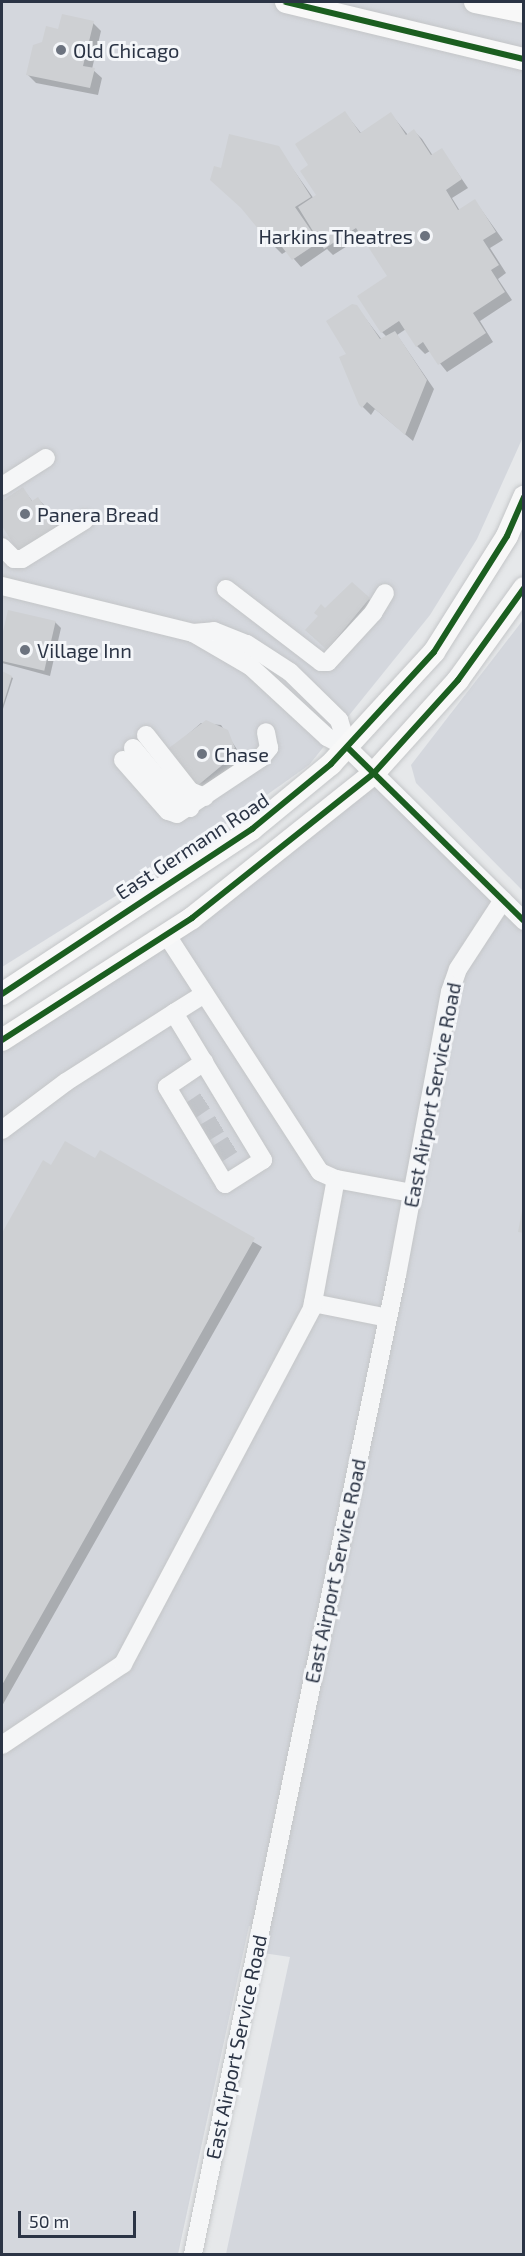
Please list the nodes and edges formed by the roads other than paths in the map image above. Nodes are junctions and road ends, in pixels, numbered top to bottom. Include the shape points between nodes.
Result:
1 (286, 2) edge
2 (475, 2) edge
3 (524, 12) edge
4 (524, 58) edge
5 (46, 458) dead end
6 (2, 486) edge
7 (524, 497) edge
8 (86, 520) dead end
9 (2, 547) edge
10 (2, 586) edge
11 (524, 588) edge
12 (226, 589) dead end
13 (385, 593) dead end
14 (266, 732) dead end
15 (348, 748) junction
16 (374, 773) junction
17 (194, 805) junction
18 (503, 900) junction
19 (524, 921) edge
20 (166, 934) junction
21 (2, 994) edge
22 (205, 994) junction
23 (174, 1013) junction
24 (2, 1040) edge
25 (204, 1062) junction
26 (2, 1130) edge
27 (336, 1179) junction
28 (412, 1193) junction
29 (313, 1303) junction
30 (388, 1318) junction
31 (2, 1744) edge
32 (193, 2254) edge

1 - 4 main road
2 - 3 main road
5 - 6 street
7 - 15 main road, East Germann Road via 507,536 434,652
8 - 9 street via 22,559 14,559
10 - 15 street via 193,633 214,631 247,644 290,672 339,720
11 - 16 main road via 458,680
12 - 13 street via 321,662 328,662 373,613
14 - 17 street via 268,748 261,758
15 - 16 street
15 - 21 main road, East Germann Road via 300,793 252,829
16 - 18 street
16 - 20 main road via 259,868
17 - 17 street via 190,791 134,748 168,811
18 - 19 street
18 - 28 street, East Airport Service Road via 462,961 450,992
20 - 22 street
20 - 24 main road
22 - 23 street
22 - 27 street via 320,1172
23 - 25 street
23 - 26 street via 66,1082
25 - 25 street via 167,1087 213,1156 225,1184 263,1160 243,1137 216,1093
27 - 28 street
27 - 29 street
28 - 30 street, East Airport Service Road
29 - 30 street
29 - 31 street via 123,1664
30 - 32 street, East Airport Service Road

